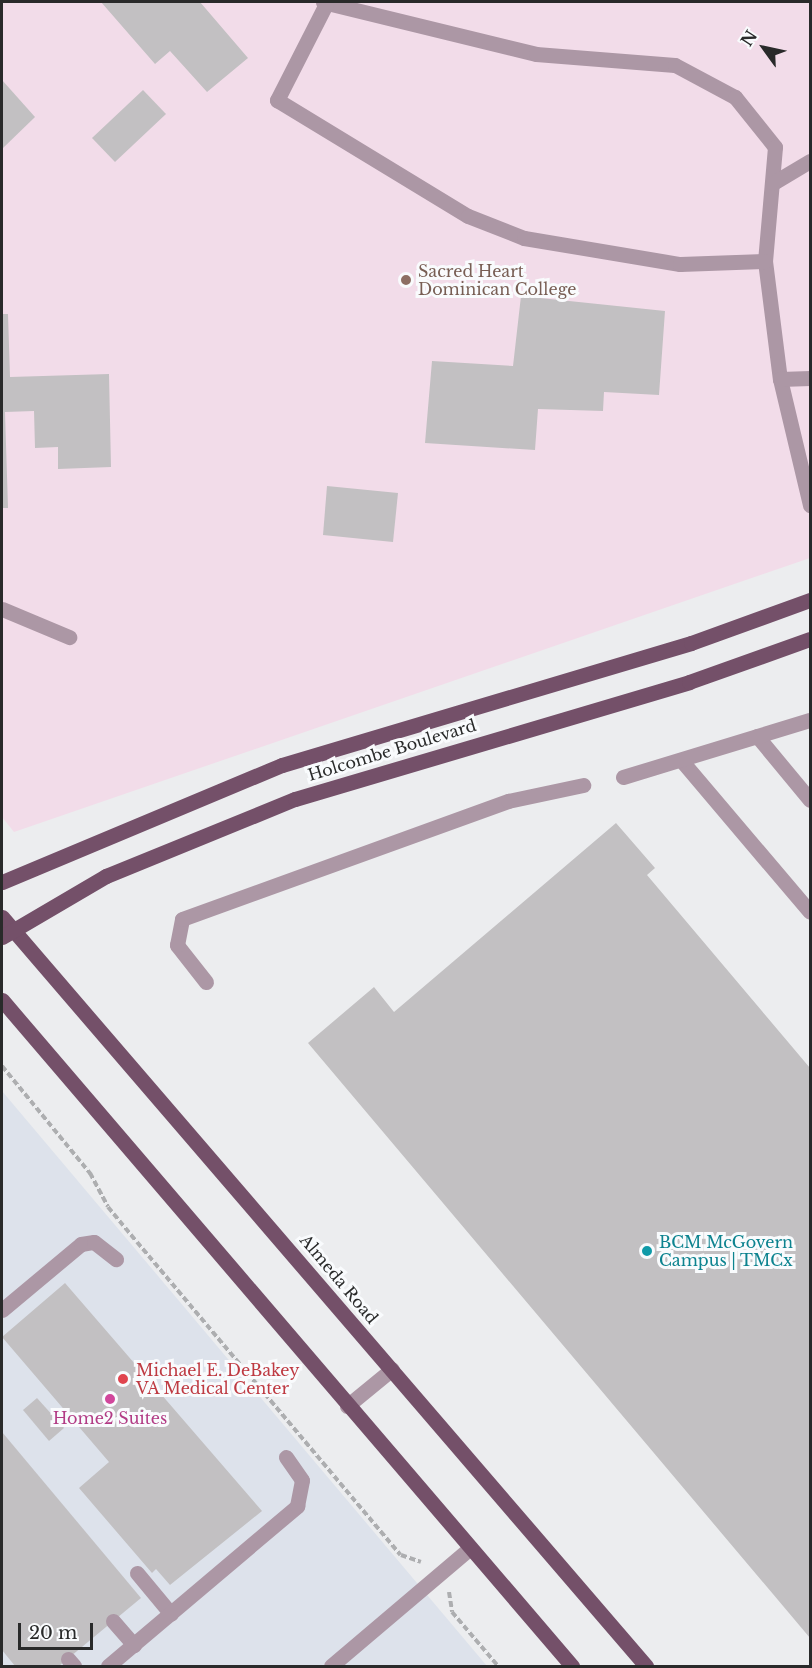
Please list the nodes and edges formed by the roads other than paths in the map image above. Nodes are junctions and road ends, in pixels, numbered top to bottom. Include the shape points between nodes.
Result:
1 (324, 3) edge
2 (810, 161) edge
3 (772, 183) junction
4 (765, 261) junction
5 (810, 378) edge
6 (780, 379) junction
7 (810, 505) edge
8 (810, 600) edge
9 (2, 609) edge
10 (69, 636) dead end
11 (810, 639) edge
12 (810, 720) edge
13 (757, 736) junction
14 (681, 760) junction
15 (623, 777) dead end
16 (583, 785) dead end
17 (810, 800) edge
18 (2, 882) edge
19 (810, 912) edge
20 (2, 916) edge
21 (7, 933) edge
22 (206, 982) dead end
23 (2, 1000) edge
24 (116, 1259) dead end
25 (2, 1310) edge
26 (392, 1369) junction
27 (348, 1406) junction
28 (286, 1457) dead end
29 (470, 1548) junction
30 (137, 1573) dead end
31 (171, 1614) junction
32 (113, 1621) dead end
33 (134, 1645) junction
34 (643, 1665) edge
35 (108, 1666) edge
36 (331, 1666) edge
37 (572, 1666) edge

1 - 3 lane via 536,54 675,65 735,97 775,147
1 - 4 lane via 277,100 468,216 524,238 680,264
2 - 3 lane
3 - 4 lane
4 - 6 lane
5 - 6 lane
6 - 7 lane
8 - 18 main road, Holcombe Boulevard via 691,643 282,765
9 - 10 lane
11 - 21 main road, Holcombe Boulevard via 689,682 295,799 106,876
12 - 13 lane
13 - 14 lane
13 - 17 lane
14 - 15 lane
14 - 19 lane
16 - 22 lane via 508,801 182,919 177,945
20 - 21 main road, Almeda Road
21 - 26 main road, Almeda Road
23 - 27 main road
24 - 25 lane via 100,1245 81,1244
26 - 27 lane
26 - 34 main road, Almeda Road
27 - 29 main road
28 - 31 lane via 302,1480 297,1506
29 - 36 lane
29 - 37 main road
30 - 31 lane
31 - 33 lane
32 - 33 lane
33 - 35 lane

